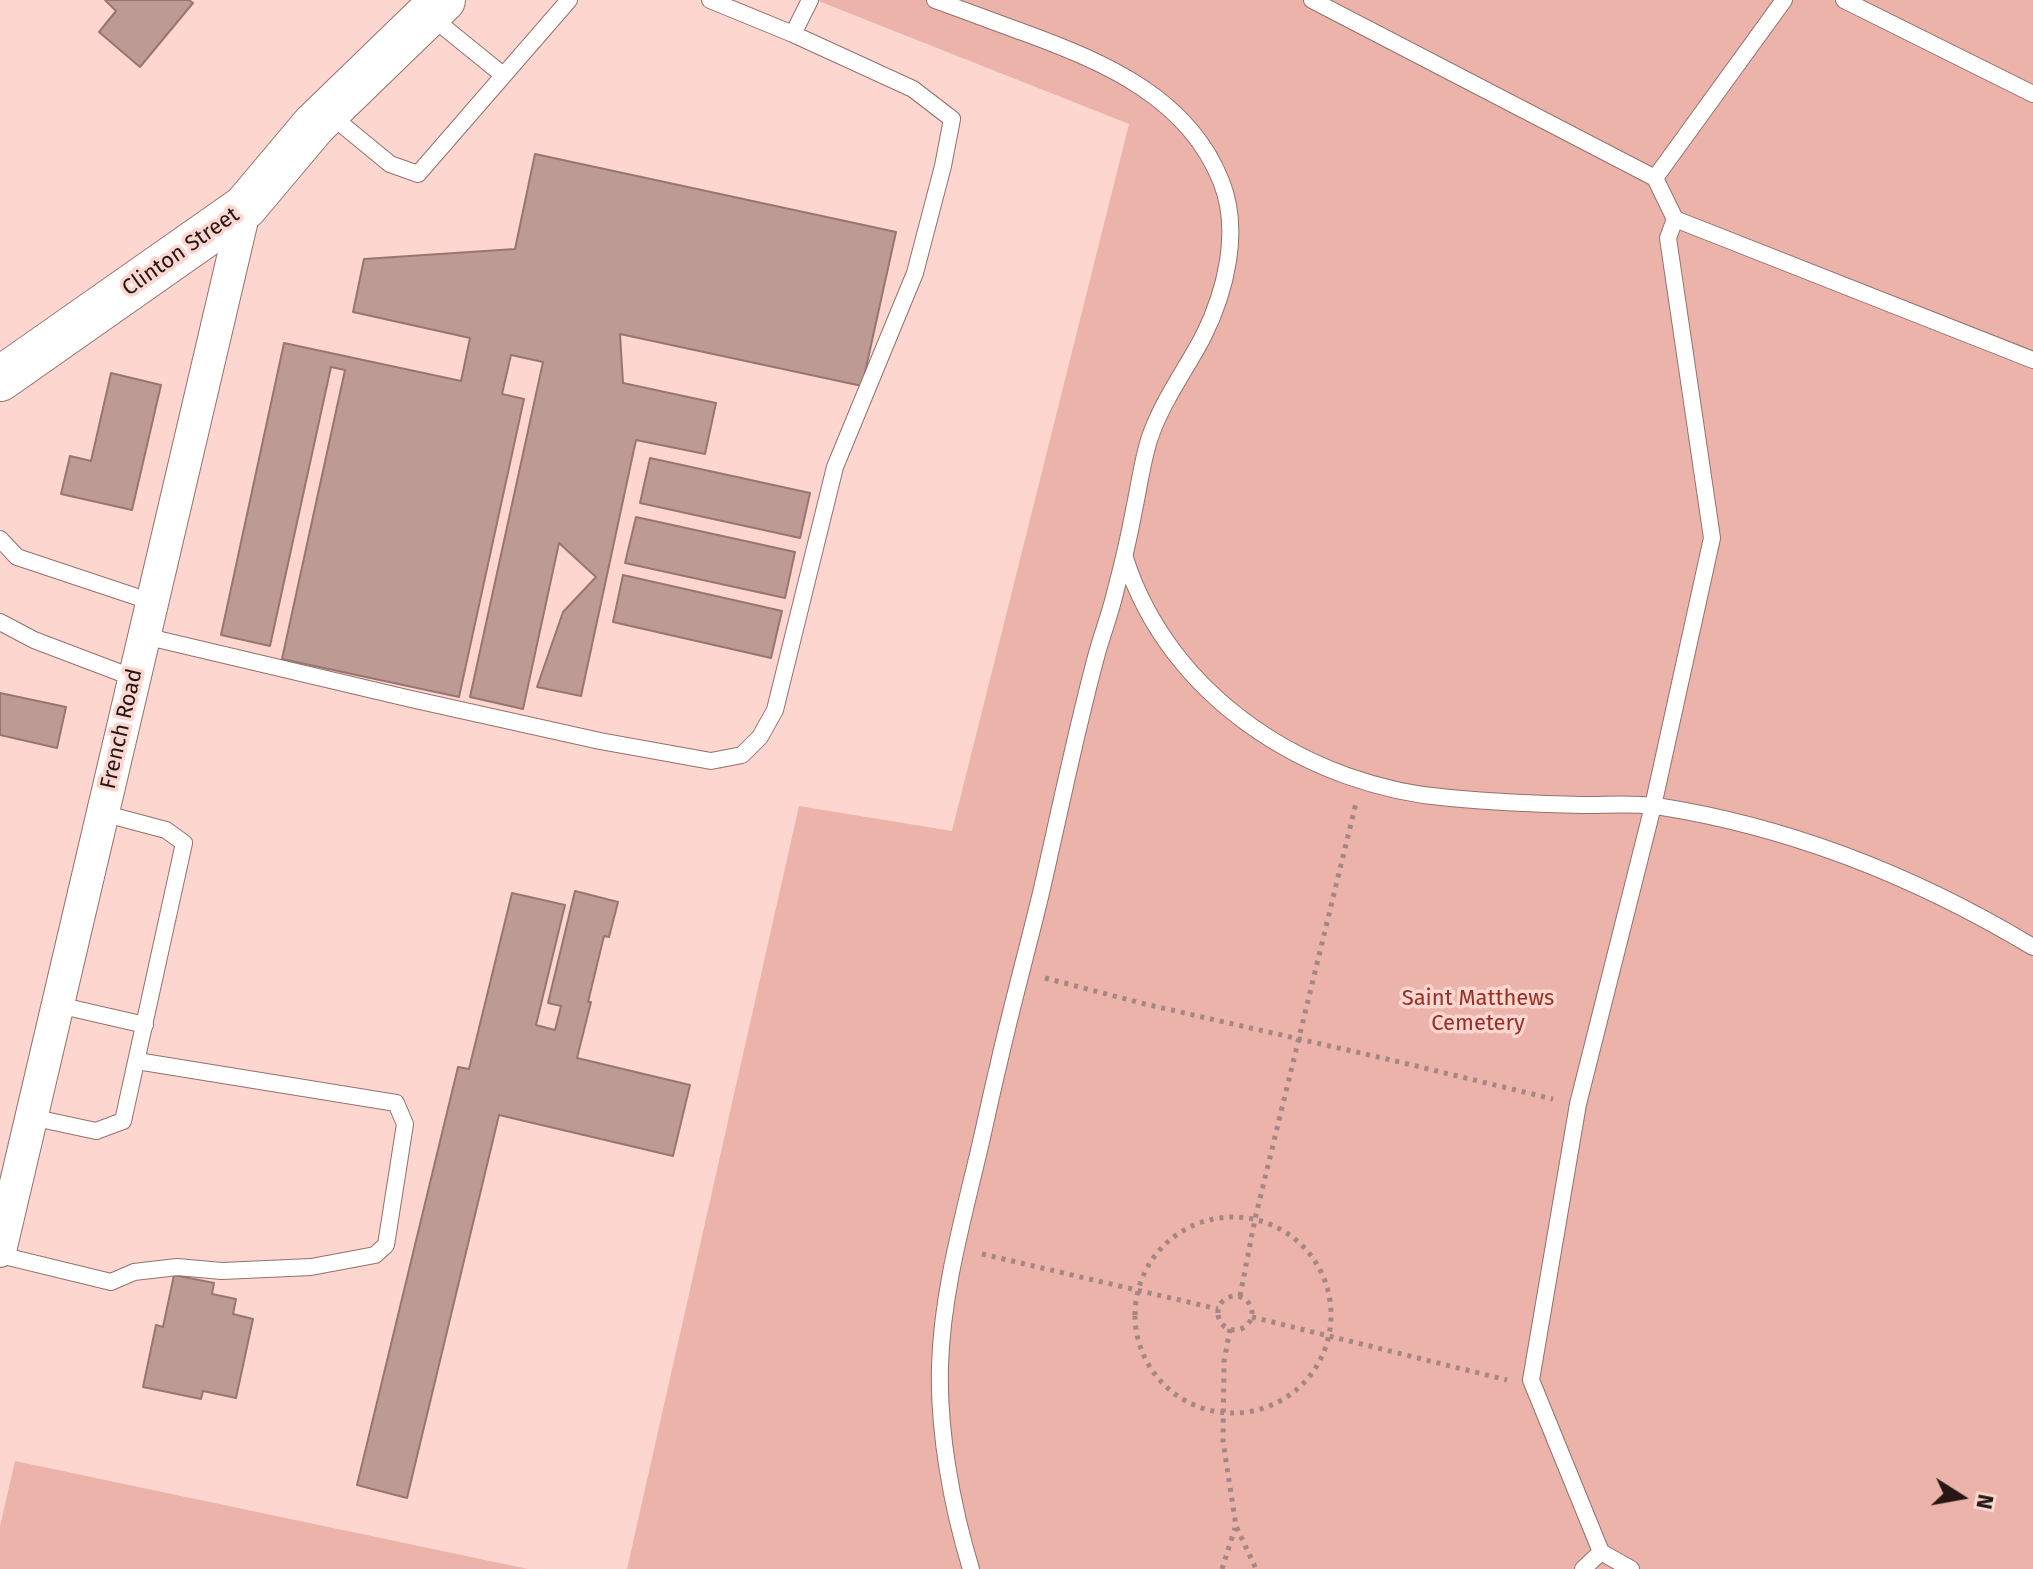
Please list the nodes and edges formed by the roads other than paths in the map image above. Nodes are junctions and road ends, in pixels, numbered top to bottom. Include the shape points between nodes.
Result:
1 (569, 0) edge
2 (710, 0) edge
3 (810, 0) edge
4 (935, 0) edge
5 (1312, 0) edge
6 (1784, 0) edge
7 (1844, 0) edge
8 (436, 7) edge
9 (793, 34) junction
10 (503, 75) junction
11 (2033, 94) edge
12 (327, 112) junction
13 (1655, 178) junction
14 (245, 207) junction
15 (1675, 219) junction
16 (2033, 360) edge
17 (0, 379) edge
18 (0, 539) edge
19 (1124, 556) junction
20 (152, 602) junction
21 (0, 622) edge
22 (144, 636) junction
23 (134, 678) junction
24 (1653, 806) junction
25 (102, 813) junction
26 (2033, 947) edge
27 (58, 1005) junction
28 (145, 1025) junction
29 (137, 1061) junction
30 (31, 1117) junction
31 (0, 1253) edge
32 (1601, 1552) junction
33 (967, 1568) edge
34 (1583, 1569) edge
35 (1631, 1569) edge

1 - 10 lane
2 - 9 lane
3 - 9 lane
4 - 19 lane via 1056,45 1141,86 1187,125 1222,183 1230,258 1205,334 1149,440
5 - 13 lane
6 - 13 lane
7 - 11 lane
8 - 10 lane
8 - 12 main road, Clinton Street
9 - 22 lane via 913,89 952,119 915,273 835,467 775,710 742,755 711,761 600,741
10 - 12 lane via 418,174 390,164
12 - 14 main road, Clinton Street
13 - 15 lane
14 - 17 main road, Clinton Street
14 - 20 street, French Road
15 - 16 lane
15 - 24 lane via 1668,238 1712,538
18 - 20 lane via 17,557
19 - 24 lane via 1136,590 1181,663 1240,718 1307,760 1362,781 1447,798
19 - 33 lane via 955,1249 943,1322 942,1420
20 - 22 street, French Road
21 - 23 lane
22 - 23 street, French Road
23 - 25 street, French Road
24 - 26 lane via 1783,835 1874,865
24 - 32 lane via 1578,1104 1531,1380
25 - 27 street, French Road
25 - 28 lane via 166,830 184,843
27 - 28 lane
27 - 30 street, French Road
28 - 29 lane
29 - 30 lane via 123,1121 96,1131
29 - 31 lane via 396,1103 405,1124 386,1245 375,1255 311,1267 177,1267 134,1272 111,1282
30 - 31 street, French Road
32 - 34 lane
32 - 35 lane

